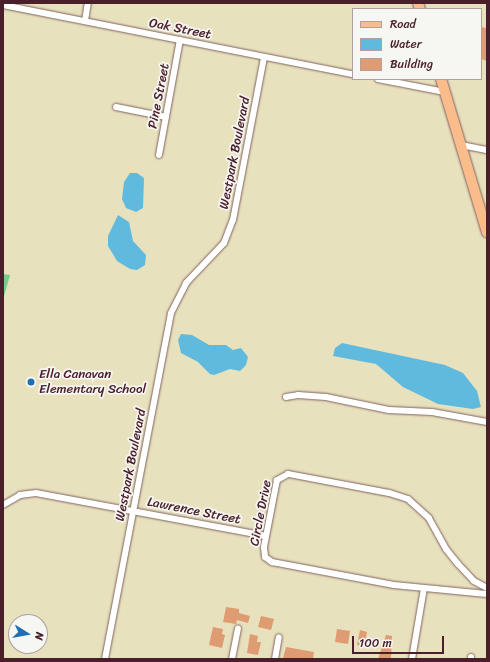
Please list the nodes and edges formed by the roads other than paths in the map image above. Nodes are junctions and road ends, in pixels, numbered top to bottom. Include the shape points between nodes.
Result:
1 (88, 3) edge
2 (3, 5) edge
3 (85, 21) junction
4 (180, 40) junction
5 (264, 57) junction
6 (352, 74) edge
7 (383, 80) edge
8 (441, 80) edge
9 (445, 92) junction
10 (116, 107) dead end
11 (166, 117) junction
12 (461, 145) junction
13 (487, 150) edge
14 (159, 155) dead end
15 (487, 232) edge
16 (286, 397) dead end
17 (487, 422) edge
18 (3, 505) edge
19 (134, 511) junction
20 (266, 536) junction
21 (424, 588) junction
22 (487, 588) edge
23 (487, 594) edge
24 (238, 629) dead end
25 (279, 637) dead end
26 (105, 659) edge
27 (232, 659) edge
28 (275, 659) edge
29 (412, 659) edge

1 - 3 street
2 - 3 street, Oak Street
3 - 4 street, Oak Street
4 - 5 street, Oak Street
4 - 11 street, Pine Street
5 - 6 street, Oak Street
5 - 19 street, Westpark Boulevard via 233,220 224,243 186,283 171,313
7 - 9 street
8 - 9 main road
9 - 12 main road
10 - 11 street
11 - 14 street, Pine Street
12 - 13 street
12 - 15 main road
16 - 17 street via 326,397 388,410 432,412
18 - 19 street, Lawrence Street via 20,495 36,493
19 - 20 street, Lawrence Street
19 - 26 street, Westpark Boulevard
20 - 21 street, Circle Drive via 264,552 272,562
20 - 22 street, Circle Drive via 275,484 284,474 389,493 408,500 423,511 458,564 474,581
21 - 23 street, Circle Drive
21 - 29 street
24 - 27 street
25 - 28 street

